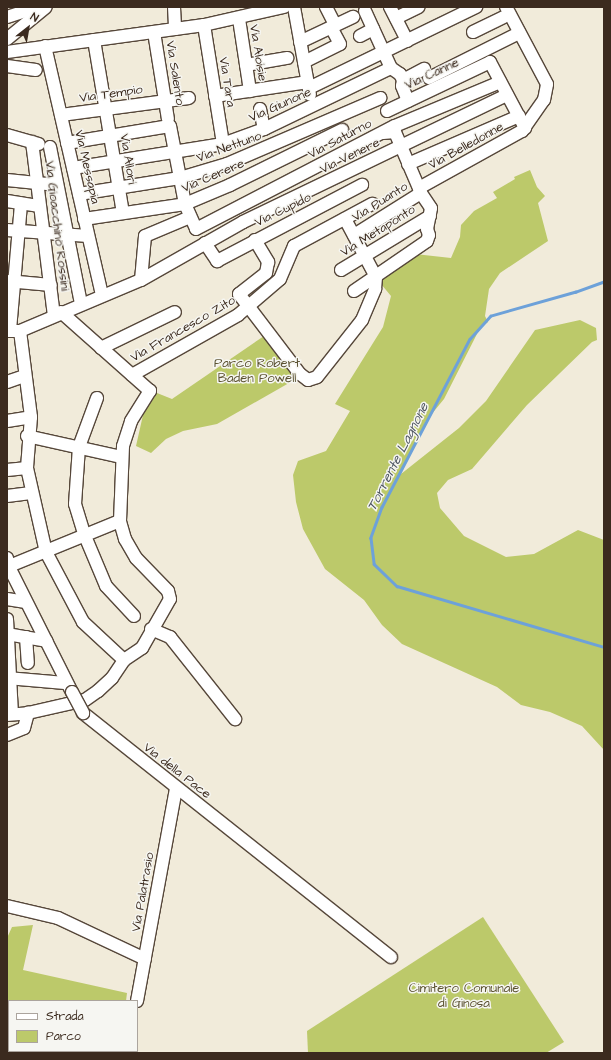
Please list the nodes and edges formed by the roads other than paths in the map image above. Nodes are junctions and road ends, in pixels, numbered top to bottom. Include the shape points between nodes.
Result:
1 (37, 7) edge
2 (46, 7) edge
3 (174, 7) edge
4 (253, 7) edge
5 (284, 7) edge
6 (294, 7) edge
7 (326, 7) edge
8 (390, 7) edge
9 (419, 7) edge
10 (476, 7) edge
11 (462, 10) edge
12 (269, 11) junction
13 (363, 12) edge
14 (505, 12) edge
15 (9, 13) edge
16 (396, 18) junction
17 (239, 19) junction
18 (204, 26) junction
19 (333, 26) junction
20 (175, 29) junction
21 (373, 29) junction
22 (154, 32) junction
23 (473, 32) dead end
24 (519, 32) junction
25 (360, 36) dead end
26 (7, 39) edge
27 (94, 40) junction
28 (407, 41) junction
29 (300, 42) junction
30 (45, 46) junction
31 (7, 52) edge
32 (384, 52) junction
33 (287, 58) dead end
34 (304, 62) junction
35 (246, 65) junction
36 (7, 66) edge
37 (391, 68) junction
38 (36, 70) dead end
39 (403, 80) junction
40 (500, 82) junction
41 (308, 85) junction
42 (250, 91) junction
43 (507, 95) junction
44 (215, 96) junction
45 (189, 98) dead end
46 (380, 98) dead end
47 (165, 100) junction
48 (408, 101) junction
49 (312, 106) junction
50 (105, 109) junction
51 (260, 109) dead end
52 (387, 110) dead end
53 (298, 113) junction
54 (61, 115) junction
55 (519, 116) junction
56 (169, 123) junction
57 (525, 128) junction
58 (264, 129) junction
59 (342, 130) dead end
60 (303, 133) junction
61 (382, 133) junction
62 (110, 137) junction
63 (7, 139) edge
64 (32, 142) junction
65 (67, 143) junction
66 (223, 144) junction
67 (401, 147) junction
68 (175, 152) junction
69 (114, 162) junction
70 (408, 164) junction
71 (73, 168) junction
72 (354, 169) junction
73 (180, 178) junction
74 (7, 180) edge
75 (327, 182) junction
76 (37, 183) junction
77 (57, 185) junction
78 (362, 185) junction
79 (118, 188) junction
80 (420, 190) junction
81 (79, 194) junction
82 (336, 200) junction
83 (7, 201) edge
84 (184, 201) junction
85 (21, 203) junction
86 (372, 204) junction
87 (40, 206) junction
88 (122, 213) junction
89 (430, 216) junction
90 (190, 217) junction
91 (84, 219) junction
92 (345, 219) junction
93 (379, 219) junction
94 (196, 229) joint
95 (13, 231) edge
96 (44, 233) junction
97 (67, 235) junction
98 (88, 236) junction
99 (354, 236) junction
100 (255, 240) junction
101 (205, 243) junction
102 (365, 256) junction
103 (341, 270) dead end
104 (376, 277) junction
105 (140, 280) junction
106 (11, 281) edge
107 (51, 285) junction
108 (354, 291) dead end
109 (102, 295) junction
110 (82, 303) junction
111 (249, 307) junction
112 (175, 312) dead end
113 (58, 313) junction
114 (12, 331) edge
115 (101, 348) junction
116 (132, 375) junction
117 (24, 376) junction
118 (7, 382) edge
119 (97, 398) dead end
120 (30, 417) junction
121 (7, 421) edge
122 (27, 436) junction
123 (79, 447) junction
124 (121, 457) junction
125 (27, 468) junction
126 (7, 470) edge
127 (31, 493) junction
128 (7, 496) edge
129 (120, 521) junction
130 (85, 536) junction
131 (46, 552) junction
132 (8, 564) edge
133 (7, 599) edge
134 (26, 602) junction
135 (134, 616) dead end
136 (7, 619) edge
137 (151, 629) junction
138 (7, 634) edge
139 (26, 637) junction
140 (46, 641) junction
141 (124, 660) junction
142 (28, 663) dead end
143 (8, 678) edge
144 (69, 688) junction
145 (28, 713) junction
146 (9, 714) edge
147 (235, 719) dead end
148 (7, 735) edge
149 (176, 788) junction
150 (7, 906) edge
151 (391, 957) dead end
152 (145, 959) junction
153 (137, 1000) edge

1 - 15 street
2 - 26 street
3 - 20 street
4 - 12 street
5 - 12 street
6 - 29 street
7 - 19 street
8 - 16 street
9 - 16 street
10 - 11 street
11 - 28 street
12 - 17 street
13 - 19 street
13 - 21 street
14 - 23 street
14 - 24 street
16 - 28 street
17 - 18 street
17 - 35 street, Via Aloisie
18 - 20 street
18 - 44 street, Via Tara
19 - 29 street
19 - 34 street via 340,44
20 - 22 street
21 - 25 street
21 - 32 street
22 - 27 street
22 - 47 street, Via Salento
24 - 39 street via 426,74
24 - 57 street via 547,84 544,100
27 - 30 street
27 - 50 street, Via Allori
28 - 32 street
29 - 34 street
30 - 31 street
30 - 54 street, Via Messapia
32 - 37 street
32 - 41 street
33 - 35 street
34 - 41 street
35 - 42 street, Via Aloisie
36 - 38 street
37 - 39 street via 400,74
37 - 49 street, Via Giunone
39 - 48 street via 402,86
40 - 43 street
40 - 48 street, Via Canne via 490,62
40 - 61 street, Via Saturno
41 - 42 street
41 - 49 street
42 - 44 street
43 - 55 street
43 - 67 street, Via Venere
44 - 66 street, Via Tara
45 - 47 street, Via Tempio
46 - 60 street, Via Nettuno
47 - 50 street, Via Tempio
47 - 56 street, Via Salento
48 - 52 street, Via Canne
49 - 53 street, Via Giunone
50 - 54 street, Via Tempio
50 - 62 street, Via Allori
51 - 58 street
53 - 58 street, Via Giunone
53 - 60 street
54 - 65 street, Via Messapia
55 - 57 street
55 - 70 street
56 - 62 street
56 - 68 street, Via Salento
57 - 80 street, Via Belledonne
58 - 66 street, Via Giunone
59 - 84 street, Via Cerere via 230,185
60 - 73 street, Via Nettuno via 227,164
61 - 67 street via 395,132
61 - 94 street, Via Saturno
62 - 65 street
62 - 69 street, Via Allori
63 - 64 street
64 - 76 street, Via Gioacchino Rossini
64 - 77 street via 53,148
65 - 71 street, Via Messapia
66 - 68 street, Via Giunone
67 - 70 street
67 - 72 street, Via Venere
68 - 69 street, Via Giunone
68 - 73 street, Via Salento
69 - 71 street, Via Giunone
69 - 79 street, Via Allori
70 - 80 street
71 - 81 street, Via Messapia
72 - 75 street, Via Venere
72 - 78 street
73 - 79 street, Via Nettuno
73 - 84 street, Via Salento
74 - 76 street
75 - 82 street
75 - 101 street, Via Venere
76 - 77 street
76 - 87 street, Via Gioacchino Rossini
77 - 97 street
78 - 82 street, Via Cupido
78 - 86 street
79 - 81 street, Via Nettuno
79 - 88 street, Via Allori
80 - 89 street via 431,208
80 - 93 street, Via Puanto
81 - 91 street, Via Messapia
82 - 100 street, Via Cupido
83 - 85 street
84 - 88 street, Via Cerere
84 - 90 street, Via Salento
85 - 87 street
85 - 95 street
86 - 92 street
86 - 93 street
87 - 96 street, Via Gioacchino Rossini
88 - 91 street, Via Cerere
89 - 102 street, Via Metaponto
89 - 104 street via 427,241
90 - 94 street, Via Salento
90 - 105 street via 145,236
91 - 98 street, Via Messapia
92 - 99 street
92 - 111 street via 294,246 280,279
93 - 99 street, Via Puanto
95 - 96 street
95 - 106 street
96 - 97 street
96 - 107 street, Via Gioacchino Rossini
97 - 98 street
97 - 110 street
98 - 109 street, Via Messapia via 98,254
99 - 102 street
100 - 101 street, Via Cupido via 217,261
100 - 111 street via 268,262 266,273 238,294
101 - 105 street, Via Venere
102 - 103 street, Via Metaponto
102 - 104 street
104 - 108 street
104 - 111 street via 372,300 362,320 317,377 308,380 300,374
105 - 109 street, Via Venere
106 - 107 street
106 - 114 street
107 - 113 street, Via Gioacchino Rossini
109 - 110 street, Via Venere
110 - 113 street, Via Venere
111 - 116 street, Via Francesco Zito
112 - 115 street
113 - 114 street, Via Venere
113 - 115 street
114 - 117 street
115 - 116 street
116 - 124 street via 150,391 131,422
117 - 118 street
117 - 120 street
119 - 123 street
120 - 121 street
120 - 122 street
122 - 123 street
122 - 125 street
123 - 124 street
123 - 130 street via 75,504
124 - 129 street
125 - 126 street
125 - 127 street
127 - 128 street
127 - 131 street
129 - 130 street
129 - 137 street via 125,539 136,558 168,591 170,599
130 - 131 street
130 - 135 street via 106,586
131 - 132 street
131 - 141 street via 83,622
132 - 134 street, Via della Pace
133 - 134 street
134 - 140 street, Via della Pace
136 - 138 street
137 - 141 street via 142,648
137 - 147 street via 170,637
138 - 139 street
138 - 143 street
139 - 140 street
139 - 142 street
140 - 144 street, Via della Pace
141 - 145 street via 112,678 85,700
143 - 144 street
143 - 146 street
144 - 149 street, Via della Pace, bridge via 83,713
145 - 146 street
145 - 148 street via 24,728
149 - 151 street, Via della Pace
149 - 152 street, Via Palatrasio
150 - 152 street via 58,918
152 - 153 street, Via Palatrasio

